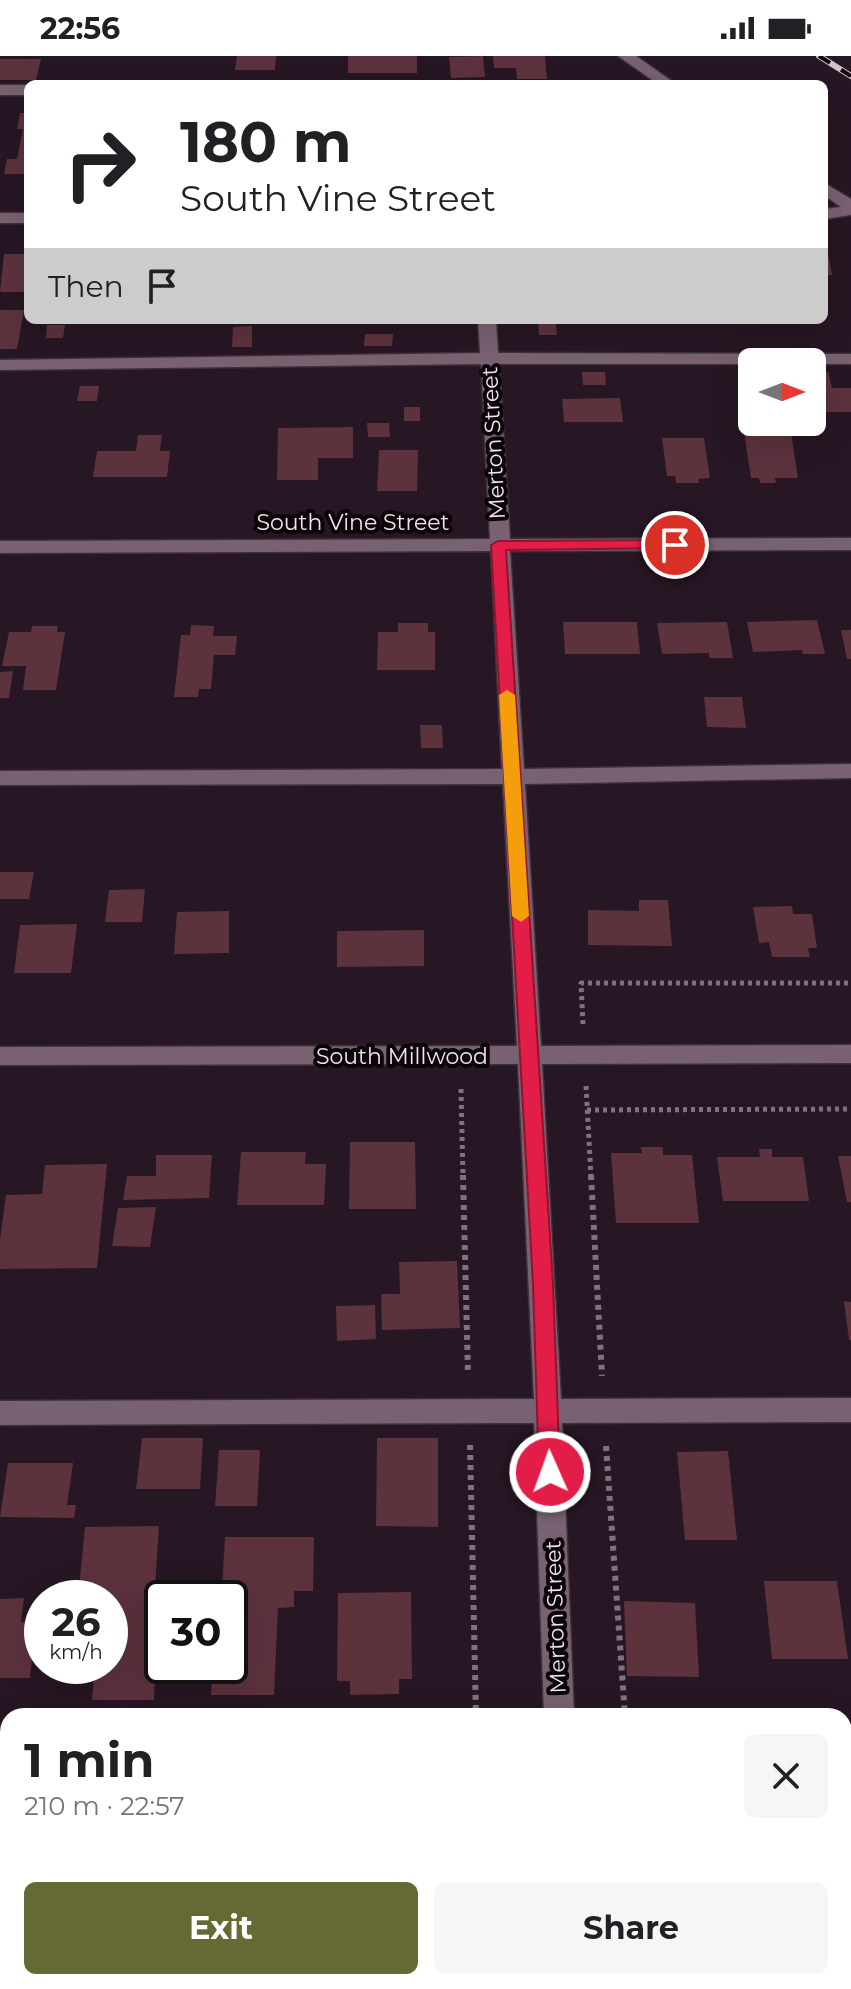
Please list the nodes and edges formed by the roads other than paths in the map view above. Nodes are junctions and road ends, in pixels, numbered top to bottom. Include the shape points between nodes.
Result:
1 (626, 56) edge
2 (662, 80) edge
3 (0, 90) edge
4 (24, 90) edge
5 (828, 191) edge
6 (851, 208) edge
7 (828, 213) edge
8 (0, 218) edge
9 (24, 218) edge
10 (487, 324) edge
11 (489, 359) junction
12 (851, 359) edge
13 (0, 365) edge
14 (851, 544) edge
15 (498, 545) junction
16 (0, 547) edge
17 (851, 771) edge
18 (512, 776) junction
19 (0, 778) edge
20 (851, 1054) edge
21 (529, 1055) junction
22 (0, 1056) edge
23 (851, 1410) edge
24 (547, 1411) junction
25 (0, 1413) edge
26 (559, 1708) edge

1 - 2 street
3 - 4 street
5 - 6 street
6 - 7 street
8 - 9 street
10 - 11 street, Merton Street
11 - 12 street
11 - 13 street
11 - 15 street, Merton Street
14 - 15 street, South Vine Street
15 - 16 street, South Vine Street
15 - 18 street, Merton Street
17 - 18 street
18 - 19 street
18 - 21 street, Merton Street
20 - 21 street, South Millwood
21 - 22 street, South Millwood
21 - 24 street, Merton Street
23 - 24 street
24 - 25 street
24 - 26 street, Merton Street

